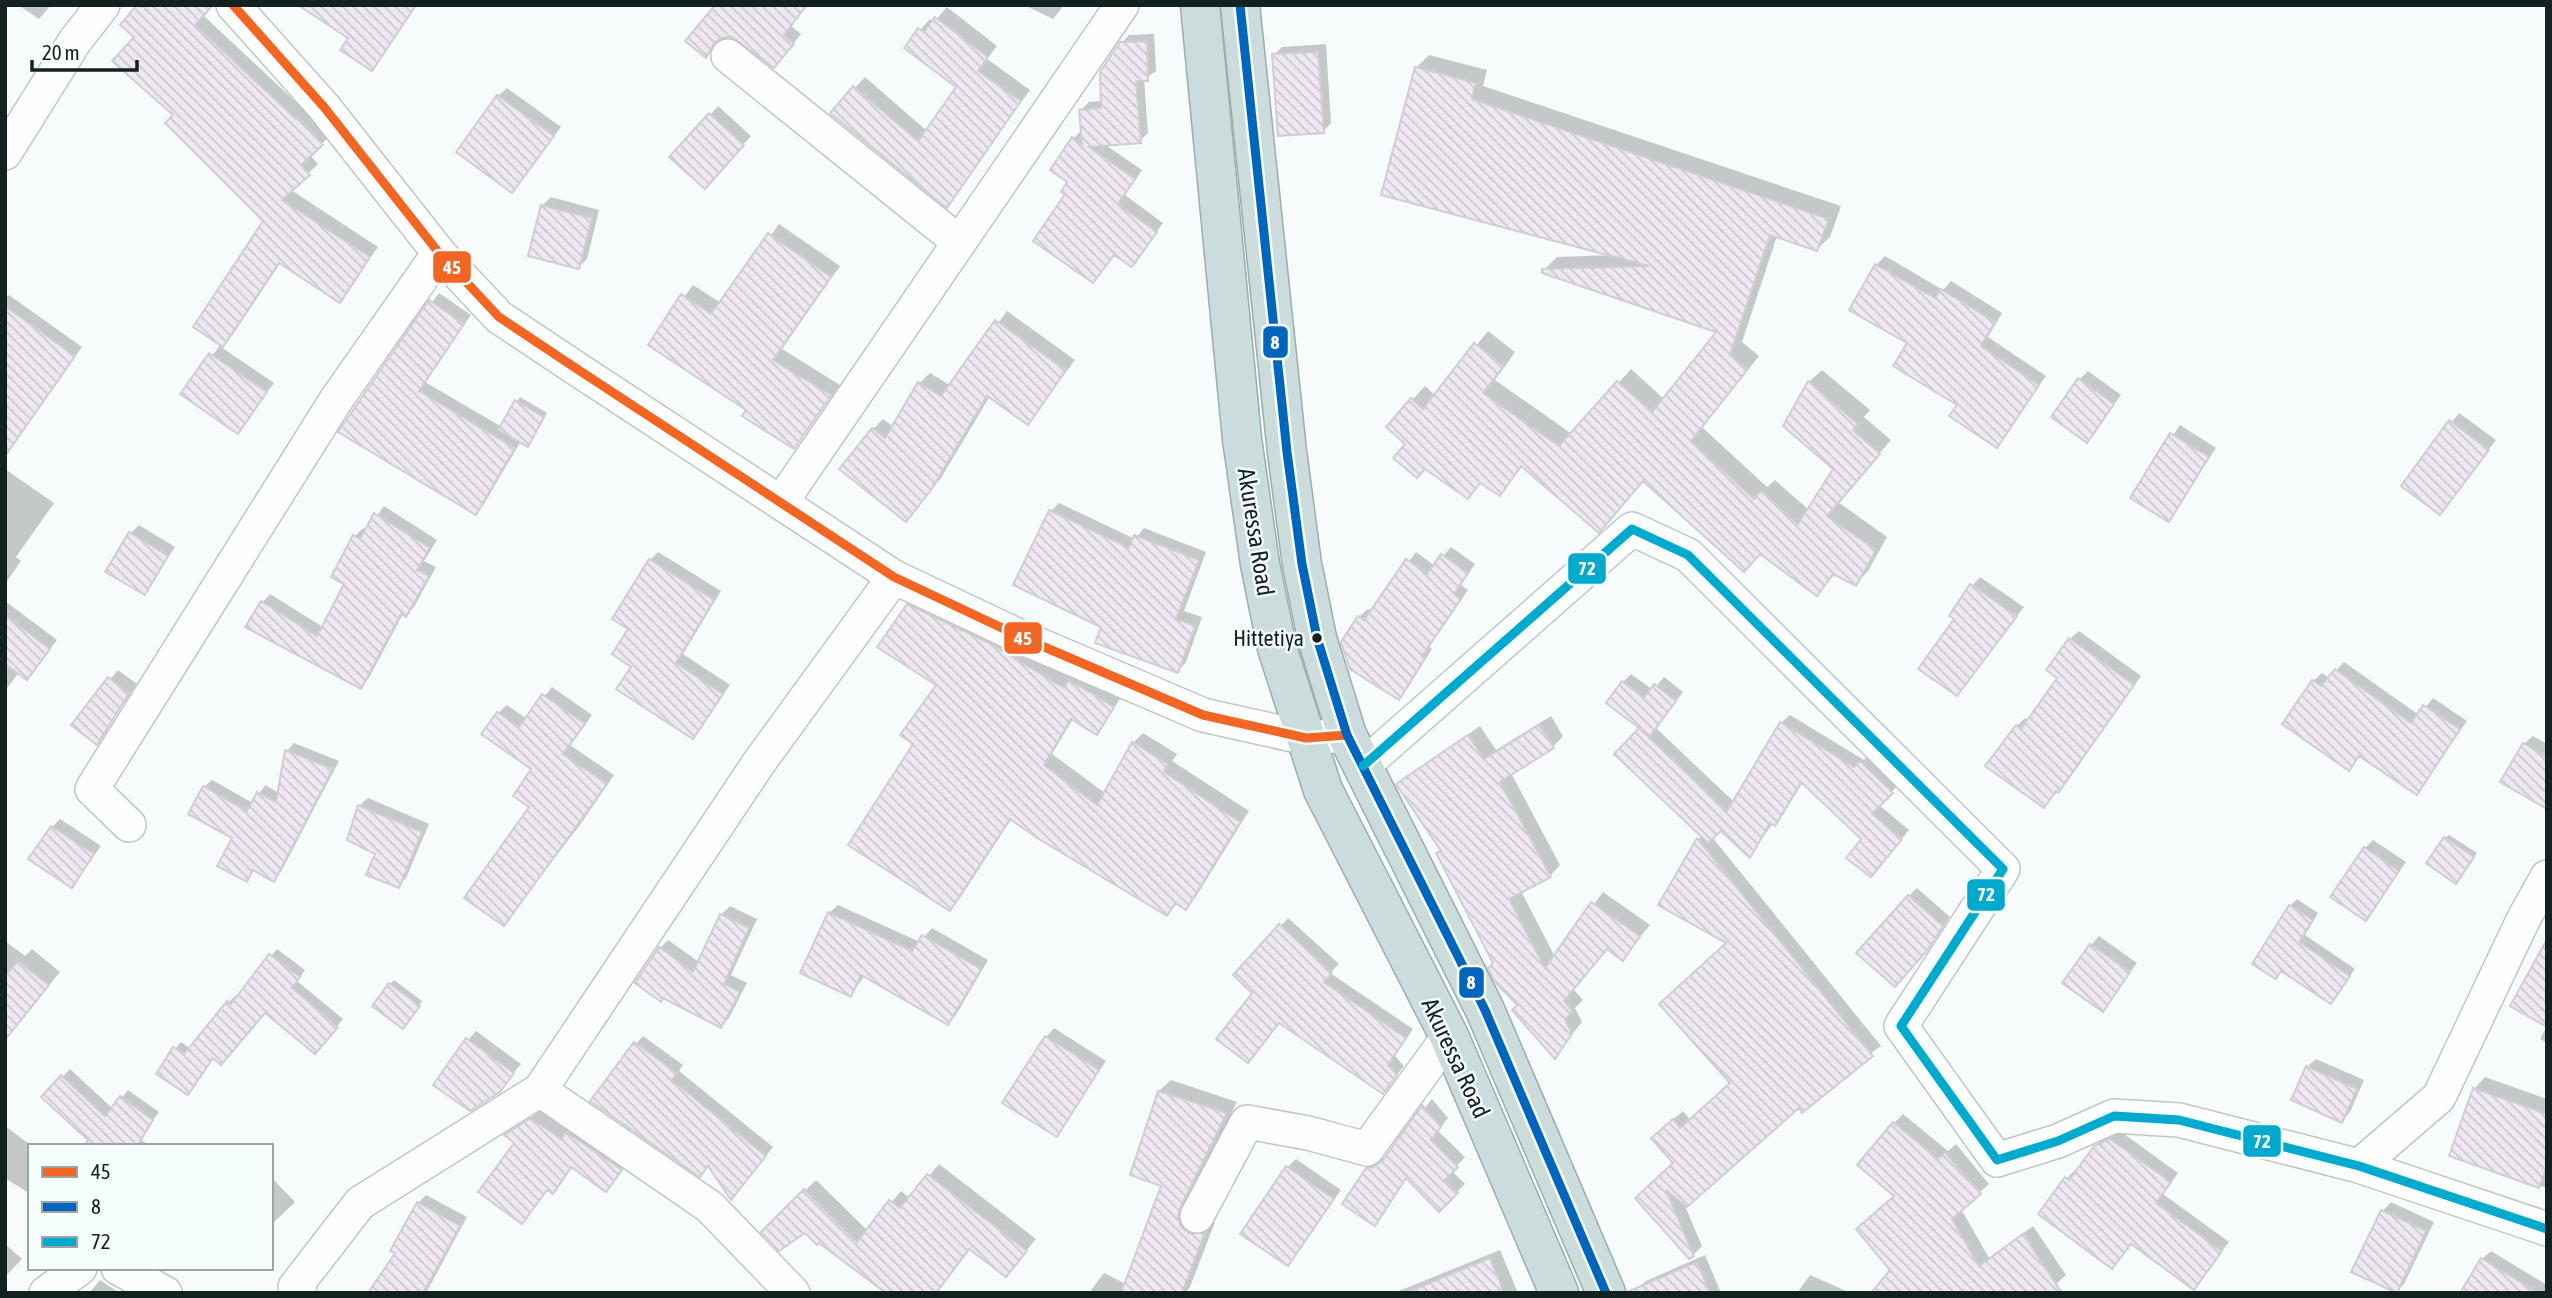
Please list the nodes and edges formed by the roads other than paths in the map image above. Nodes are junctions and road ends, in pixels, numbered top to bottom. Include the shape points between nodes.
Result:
1 (103, 5) edge
2 (233, 5) edge
3 (1122, 5) edge
4 (1200, 5) edge
5 (1240, 5) edge
6 (728, 56) dead end
7 (5, 153) edge
8 (959, 242) junction
9 (439, 253) junction
10 (782, 501) junction
11 (894, 577) junction
12 (1306, 738) junction
13 (1355, 751) junction
14 (129, 825) dead end
15 (2547, 877) edge
16 (1449, 1036) junction
17 (540, 1090) junction
18 (2359, 1166) junction
19 (1197, 1216) dead end
20 (2547, 1229) edge
21 (77, 1270) edge
22 (122, 1270) edge
23 (291, 1291) edge
24 (46, 1293) edge
25 (165, 1293) edge
26 (793, 1293) edge
27 (1559, 1293) edge
28 (1606, 1293) edge

1 - 7 street
2 - 9 street via 324,107
3 - 8 street
4 - 12 highway, Akuressa Road via 1244,453 1277,648
5 - 13 highway, Akuressa Road via 1301,564 1317,638
6 - 8 street
8 - 10 street
9 - 10 street via 499,317
9 - 14 street via 336,400 92,789
10 - 11 street
11 - 12 street via 1203,715
11 - 17 street via 758,764
12 - 13 street
12 - 16 highway, Akuressa Road via 1323,790 1351,850
13 - 18 street via 1632,529 1688,555 2003,869 1901,1026 1997,1160 2058,1141 2114,1116 2179,1120
13 - 28 highway, Akuressa Road via 1485,1010
15 - 18 street via 2439,1097
16 - 19 street via 1367,1149 1247,1122
16 - 27 highway, Akuressa Road
17 - 23 street via 360,1203
17 - 26 street via 710,1207
18 - 20 street
21 - 24 street
22 - 25 street

